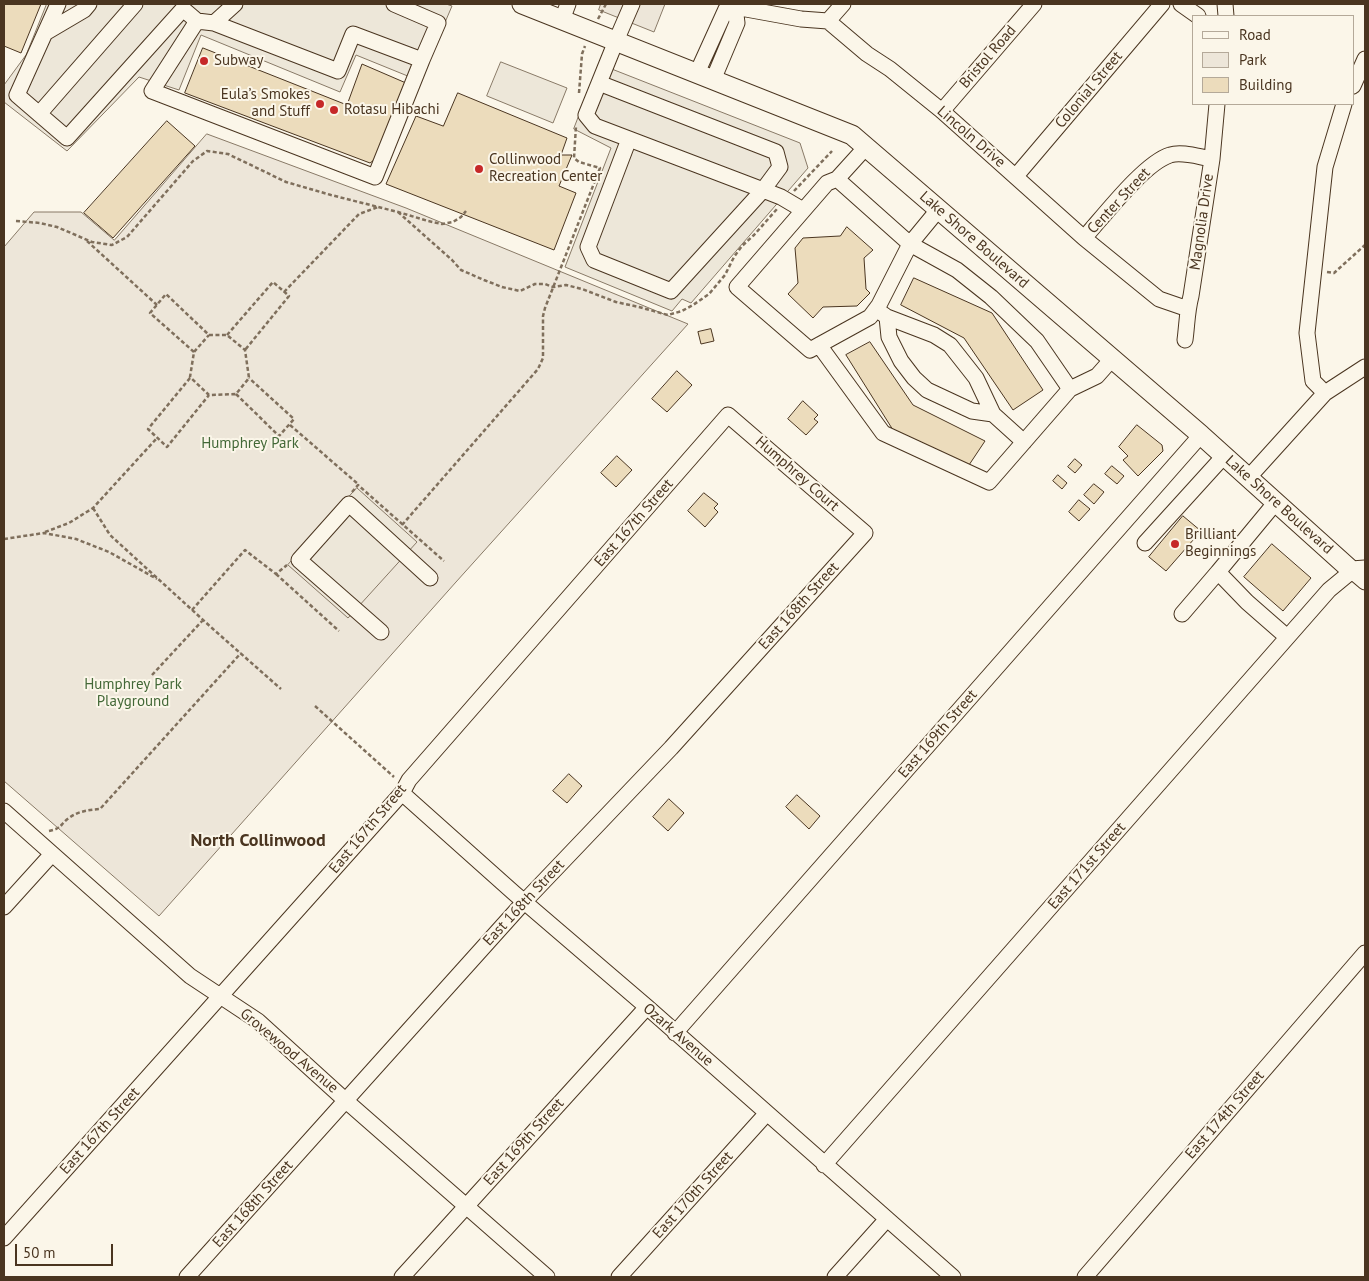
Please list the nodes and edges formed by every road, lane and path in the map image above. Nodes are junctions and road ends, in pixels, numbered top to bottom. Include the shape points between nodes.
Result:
1 (58, 4) edge
2 (89, 4) edge
3 (135, 4) edge
4 (235, 4) edge
5 (394, 4) edge
6 (522, 4) edge
7 (606, 4) edge
8 (632, 4) edge
9 (843, 4) edge
10 (1034, 4) edge
11 (1162, 4) edge
12 (1181, 4) edge
13 (735, 5) edge
14 (183, 6) edge
15 (565, 12) edge
16 (1197, 15) edge
17 (600, 16) dead end
18 (197, 21) junction
19 (828, 21) junction
20 (214, 23) junction
21 (45, 33) junction
22 (616, 41) junction
23 (1365, 59) edge
24 (422, 60) junction
25 (705, 76) junction
26 (599, 83) junction
27 (1354, 84) edge
28 (10, 94) edge
29 (1217, 105) edge
30 (1344, 105) edge
31 (942, 111) junction
32 (40, 114) junction
33 (629, 139) junction
34 (866, 147) junction
35 (832, 151) dead end
36 (1212, 159) junction
37 (600, 168) dead end
38 (1016, 176) junction
39 (837, 179) junction
40 (763, 190) junction
41 (781, 205) junction
42 (378, 207) junction
43 (803, 210) junction
44 (938, 210) junction
45 (466, 211) dead end
46 (16, 221) dead end
47 (84, 238) junction
48 (1084, 238) junction
49 (910, 244) junction
50 (1365, 245) edge
51 (1314, 270) junction
52 (284, 292) junction
53 (157, 305) junction
54 (1188, 309) junction
55 (882, 313) junction
56 (208, 335) junction
57 (227, 335) junction
58 (1185, 340) dead end
59 (819, 345) junction
60 (245, 350) junction
61 (194, 352) junction
62 (1112, 359) junction
63 (1365, 367) edge
64 (190, 378) junction
65 (249, 378) junction
66 (1070, 389) junction
67 (1326, 393) junction
68 (236, 394) junction
69 (209, 395) junction
70 (993, 414) junction
71 (728, 415) joint
72 (290, 425) junction
73 (1200, 435) junction
74 (157, 438) junction
75 (1024, 442) junction
76 (1224, 456) junction
77 (1249, 477) junction
78 (358, 484) dead end
79 (1276, 502) junction
80 (93, 508) junction
81 (402, 525) dead end
82 (44, 533) junction
83 (865, 533) joint
84 (4, 539) edge
85 (1145, 543) dead end
86 (1218, 572) junction
87 (276, 574) dead end
88 (1361, 574) edge
89 (430, 578) dead end
90 (163, 582) junction
91 (1182, 614) dead end
92 (203, 620) junction
93 (339, 631) dead end
94 (381, 632) dead end
95 (1287, 638) junction
96 (241, 653) junction
97 (152, 675) dead end
98 (282, 688) dead end
99 (315, 706) dead end
100 (394, 777) dead end
101 (402, 793) junction
102 (4, 811) edge
103 (49, 831) dead end
104 (52, 854) junction
105 (524, 902) junction
106 (4, 907) edge
107 (1365, 953) edge
108 (221, 997) junction
109 (647, 1007) junction
110 (675, 1033) junction
111 (346, 1100) junction
112 (767, 1113) junction
113 (824, 1165) junction
114 (466, 1206) junction
115 (887, 1219) junction
116 (4, 1238) edge
117 (188, 1277) edge
118 (402, 1277) edge
119 (547, 1277) edge
120 (619, 1277) edge
121 (835, 1277) edge
122 (953, 1277) edge
123 (1085, 1277) edge

1 - 21 street
2 - 21 street
3 - 32 street
4 - 20 street
5 - 24 street via 438,23
6 - 15 main road, Lake Shore Boulevard
7 - 17 path
8 - 22 street
9 - 19 street
10 - 31 street, Bristol Road
11 - 38 street, Colonial Street
12 - 16 street
13 - 19 street via 801,19
13 - 25 street via 726,9
14 - 18 street
14 - 32 street via 67,138
15 - 22 main road, Lake Shore Boulevard
18 - 20 street
18 - 24 street via 152,91 375,177
19 - 31 street, Lincoln Drive
20 - 24 street via 338,71 353,34
21 - 28 street
22 - 25 main road, Lake Shore Boulevard
22 - 26 street
23 - 27 street
25 - 34 main road, Lake Shore Boulevard via 852,135
26 - 33 street via 586,115 596,126
26 - 40 street via 776,152 780,167
28 - 32 street
29 - 36 street, Magnolia Drive
30 - 51 street via 1325,167
31 - 38 street, Lincoln Drive
33 - 40 street
33 - 40 street via 588,247 594,260 671,291
34 - 39 street
34 - 44 main road, Lake Shore Boulevard
35 - 41 path
36 - 48 street, Center Street via 1181,154 1159,161 1138,177
36 - 54 street, Magnolia Drive
37 - 81 path via 545,308 544,358 538,369
38 - 48 street, Lincoln Drive
39 - 43 street via 827,183
39 - 49 street
40 - 41 street
41 - 43 street
42 - 45 path via 442,224 453,222
42 - 47 path via 286,182 228,154 207,151 193,161 127,237 112,246
42 - 52 path via 359,214
43 - 59 street via 737,287 810,350
44 - 49 street
44 - 62 main road, Lake Shore Boulevard
46 - 47 path via 40,223
47 - 53 path
48 - 54 street, Lincoln Drive via 1159,298
49 - 55 street
49 - 66 street via 957,270 991,297 1037,341
50 - 51 path via 1334,273
51 - 67 street via 1307,333 1313,381
52 - 57 path via 273,282
52 - 60 path via 289,296
53 - 56 path via 166,294
53 - 61 path via 150,313
54 - 58 street, Magnolia Drive
55 - 59 street
55 - 70 street via 950,345 976,378
55 - 70 street via 889,338 901,361 927,390 972,411
56 - 57 path
56 - 61 path
57 - 60 path
59 - 75 street via 883,433 989,482
60 - 65 path
61 - 64 path
62 - 66 street via 1097,376
62 - 73 main road, Lake Shore Boulevard
63 - 67 street
64 - 69 path
64 - 74 path via 148,429
65 - 68 path
65 - 72 path via 294,419
66 - 75 street
67 - 77 street
68 - 69 path
68 - 72 path via 279,436
69 - 74 path via 167,447
70 - 75 street
71 - 83 street, Humphrey Court
71 - 101 street, East 167th Street via 409,780
72 - 78 path
73 - 76 main road, Lake Shore Boulevard
73 - 110 street, East 169th Street
74 - 80 path
76 - 77 main road, Lake Shore Boulevard
76 - 85 street
77 - 79 main road, Lake Shore Boulevard
79 - 86 street
79 - 88 main road, Lake Shore Boulevard
80 - 82 path
80 - 90 path via 110,535
82 - 84 path
82 - 90 path via 76,539 108,552
83 - 105 street, East 168th Street via 670,748
86 - 91 street
86 - 95 street
87 - 93 path
88 - 95 street, East 171st Street via 1329,590
89 - 94 street via 348,504 299,560
90 - 92 path
92 - 96 path
92 - 97 path
95 - 113 street, East 171st Street
96 - 98 path
96 - 103 path via 100,809 85,810 68,818 58,829
99 - 100 path
101 - 105 street, Ozark Avenue
101 - 108 street, East 167th Street
102 - 104 street, Grovewood Avenue
104 - 106 street
104 - 108 street, Grovewood Avenue via 190,976
105 - 109 street, Ozark Avenue
105 - 111 street, East 168th Street
107 - 123 street, East 174th Street
108 - 111 street, Grovewood Avenue via 258,1020
108 - 116 street, East 167th Street
109 - 110 street, Ozark Avenue
109 - 114 street, East 169th Street
110 - 112 street, Ozark Avenue
111 - 114 street, Grovewood Avenue
111 - 117 street, East 168th Street
112 - 113 street, Ozark Avenue
112 - 120 street, East 170th Street
113 - 115 street, Ozark Avenue
114 - 118 street, East 169th Street
114 - 119 street, Grovewood Avenue
115 - 121 street
115 - 122 street, Ozark Avenue

